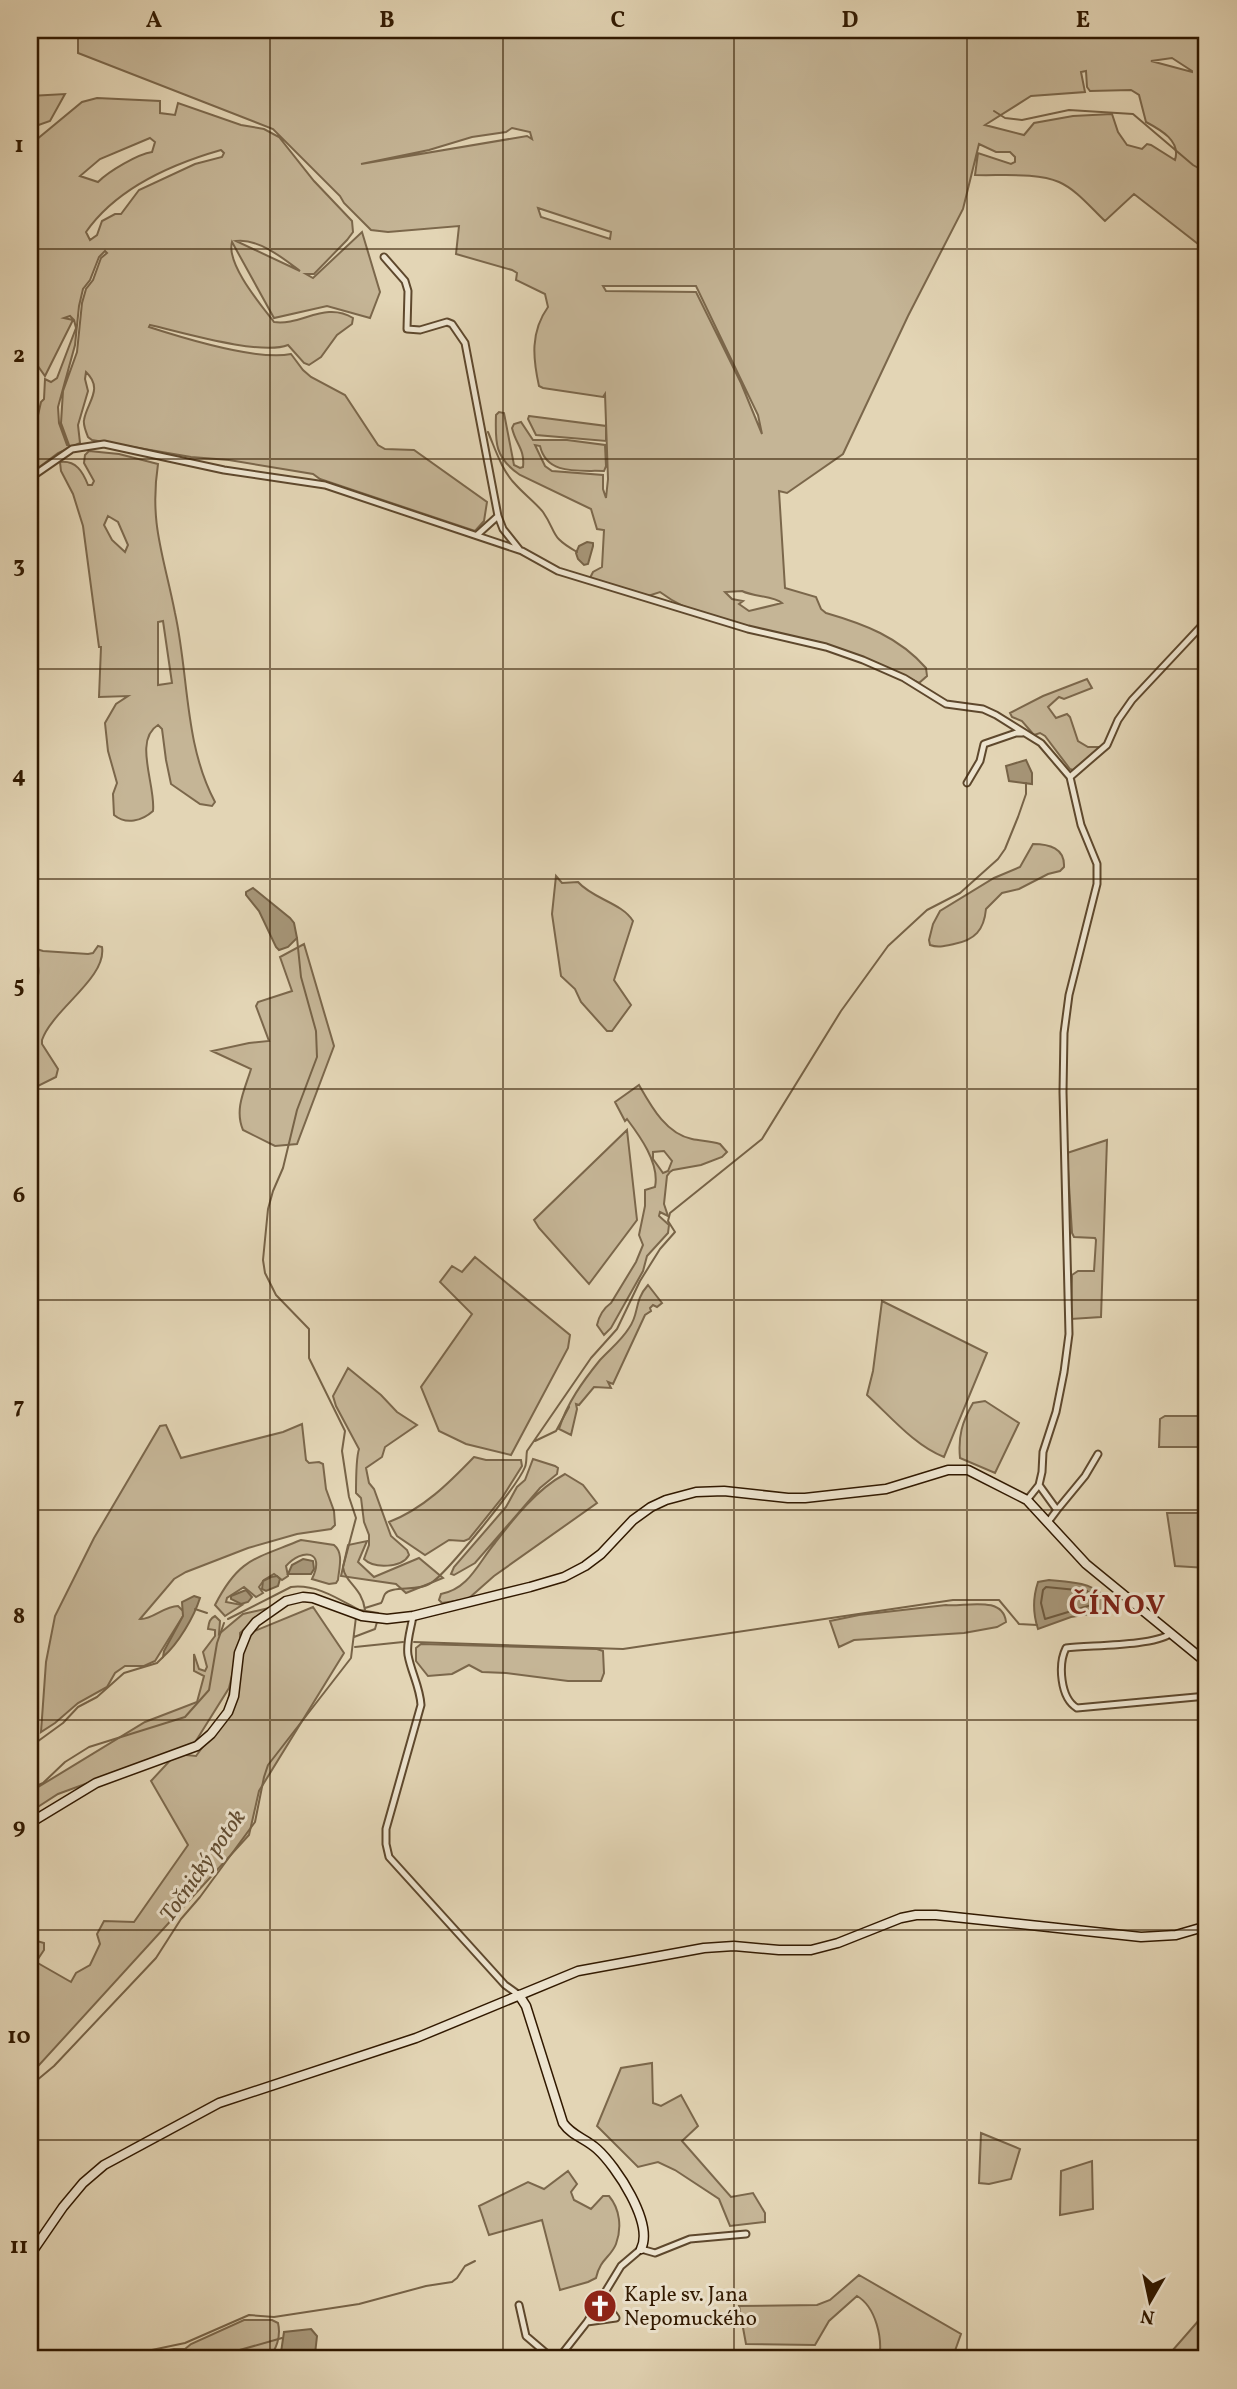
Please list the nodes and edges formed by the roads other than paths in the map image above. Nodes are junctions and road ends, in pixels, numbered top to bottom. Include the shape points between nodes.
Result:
1 (384, 257) dead end
2 (30, 478) edge
3 (498, 516) junction
4 (477, 535) junction
5 (522, 551) junction
6 (1207, 620) edge
7 (1025, 733) junction
8 (1070, 777) junction
9 (967, 783) dead end
10 (1098, 1454) dead end
11 (1039, 1485) junction
12 (1027, 1500) junction
13 (1057, 1510) junction
14 (1048, 1522) junction
15 (412, 1616) junction
16 (1170, 1634) junction
17 (1207, 1663) edge
18 (1207, 1696) edge
19 (30, 1823) edge
20 (1207, 1926) edge
21 (519, 1995) junction
22 (746, 2234) dead end
23 (642, 2249) junction
24 (30, 2255) edge
25 (601, 2295) junction
26 (519, 2305) dead end
27 (587, 2322) junction
28 (553, 2359) edge
29 (558, 2359) edge

1 - 3 street via 408,290 407,329 447,322 465,342
2 - 4 street via 72,449 104,444 224,470 325,485
3 - 4 street
3 - 5 street
4 - 5 street
5 - 7 street via 567,574 863,660 904,678 937,700 984,709
6 - 8 street via 1132,700 1107,745
7 - 8 street via 1050,751
7 - 9 street via 984,744
8 - 11 street via 1081,825 1097,864 1097,884 1064,1033 1069,1334
10 - 13 street
11 - 12 street
11 - 13 street
12 - 14 street
12 - 15 street via 960,1469 886,1489 805,1498 696,1492 666,1500 640,1514 601,1554 564,1577
13 - 14 street
14 - 16 street via 1086,1564
15 - 19 street via 362,1616 313,1598 286,1601 256,1622 242,1643 234,1696 211,1734 197,1746 96,1783
15 - 21 street via 408,1656 421,1705 386,1829 389,1857
16 - 17 street
16 - 18 street via 1142,1642 1066,1648 1061,1664 1070,1703 1077,1708
20 - 21 street via 1176,1935 1141,1937 916,1915 811,1950 734,1946 673,1952 578,1971
21 - 23 street via 563,2123 570,2133 595,2147 627,2187 638,2212
21 - 24 street via 416,2038 219,2103 104,2165 63,2207
22 - 23 street via 690,2239 655,2253
23 - 25 street via 621,2266
25 - 27 street
25 - 27 street via 616,2318
26 - 28 street via 526,2336
27 - 29 street

